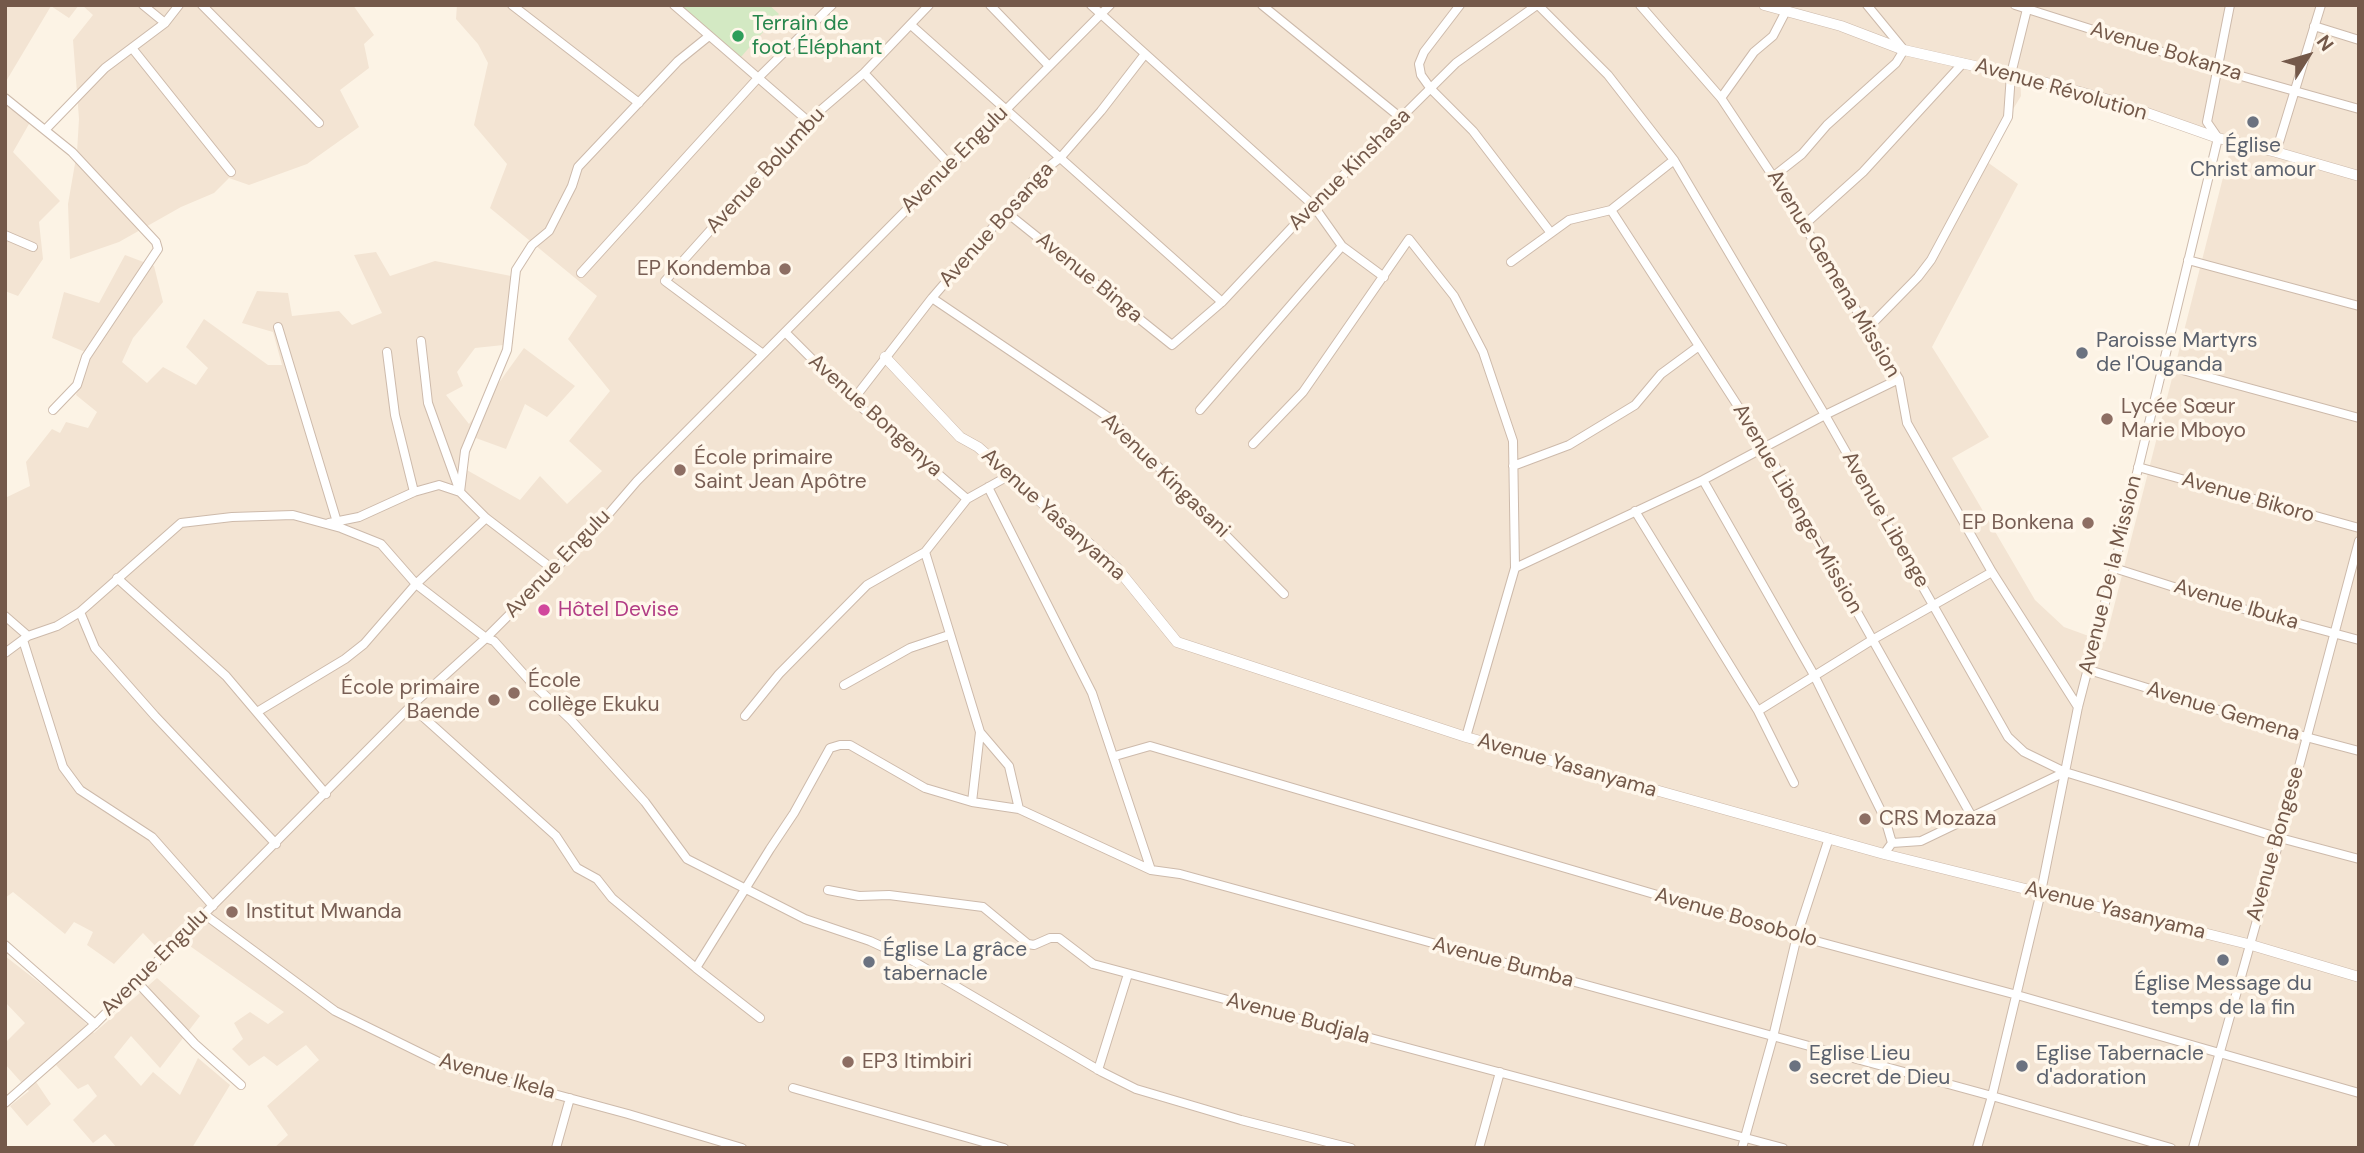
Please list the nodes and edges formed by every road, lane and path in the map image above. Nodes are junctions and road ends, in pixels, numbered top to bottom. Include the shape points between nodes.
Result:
1 (143, 5) edge
2 (179, 5) edge
3 (202, 5) edge
4 (512, 5) edge
5 (674, 5) edge
6 (832, 5) edge
7 (929, 5) edge
8 (990, 5) edge
9 (1091, 5) edge
10 (1110, 5) edge
11 (1262, 5) edge
12 (1460, 5) edge
13 (1538, 5) edge
14 (1640, 5) edge
15 (1764, 5) edge
16 (1867, 5) edge
17 (2015, 5) edge
18 (2230, 5) edge
19 (2321, 5) edge
20 (2028, 7) edge
21 (1786, 11) junction
22 (1101, 15) junction
23 (165, 23) junction
24 (911, 25) junction
25 (2314, 26) junction
26 (709, 36) junction
27 (2359, 40) edge
28 (132, 48) junction
29 (1904, 50) junction
30 (1145, 54) junction
31 (1963, 63) junction
32 (1049, 66) junction
33 (2216, 69) junction
34 (864, 73) junction
35 (2011, 74) junction
36 (758, 78) junction
37 (1431, 89) junction
38 (2294, 90) junction
39 (5, 98) edge
40 (1721, 98) junction
41 (639, 103) junction
42 (1006, 109) junction
43 (2359, 109) edge
44 (1401, 118) junction
45 (808, 121) junction
46 (318, 123) dead end
47 (45, 130) junction
48 (2218, 138) junction
49 (2276, 152) junction
50 (1060, 157) junction
51 (1674, 160) junction
52 (950, 165) junction
53 (231, 172) dead end
54 (1774, 176) junction
55 (2359, 176) edge
56 (1313, 205) junction
57 (1611, 210) junction
58 (1006, 212) junction
59 (1804, 225) junction
60 (1551, 233) junction
61 (5, 234) edge
62 (1342, 246) junction
63 (33, 247) dead end
64 (2188, 260) junction
65 (1511, 262) dead end
66 (581, 273) dead end
67 (1384, 277) junction
68 (932, 298) junction
69 (1222, 302) junction
70 (2359, 306) edge
71 (278, 327) dead end
72 (1868, 328) junction
73 (785, 332) junction
74 (421, 341) dead end
75 (1172, 345) joint
76 (1699, 345) junction
77 (387, 352) dead end
78 (763, 354) junction
79 (885, 357) junction
80 (2164, 365) junction
81 (1899, 379) junction
82 (853, 400) junction
83 (54, 410) dead end
84 (1199, 410) dead end
85 (1825, 415) junction
86 (2359, 418) edge
87 (1253, 444) dead end
88 (1765, 448) junction
89 (1513, 466) junction
90 (2138, 467) junction
91 (1010, 475) junction
92 (1703, 480) junction
93 (988, 487) junction
94 (414, 492) junction
95 (460, 492) junction
96 (967, 499) junction
97 (1635, 511) junction
98 (486, 519) junction
99 (337, 522) junction
100 (326, 524) junction
101 (2359, 528) edge
102 (2359, 541) edge
103 (925, 552) junction
104 (1515, 568) junction
105 (2114, 568) junction
106 (554, 569) junction
107 (1992, 572) junction
108 (117, 578) junction
109 (416, 584) junction
110 (1284, 594) dead end
111 (1933, 605) junction
112 (80, 612) junction
113 (5, 616) edge
114 (2334, 634) junction
115 (949, 635) junction
116 (25, 638) junction
117 (486, 638) junction
118 (1872, 640) junction
119 (2359, 640) edge
120 (5, 653) edge
121 (2089, 670) junction
122 (1814, 675) junction
123 (844, 685) dead end
124 (411, 706) junction
125 (2078, 707) junction
126 (1758, 710) junction
127 (257, 712) junction
128 (745, 716) dead end
129 (980, 732) junction
130 (1466, 737) junction
131 (2306, 737) junction
132 (2359, 751) edge
133 (1115, 756) junction
134 (2065, 772) junction
135 (1794, 783) dead end
136 (326, 794) junction
137 (972, 802) junction
138 (1019, 809) junction
139 (1972, 815) junction
140 (1829, 838) junction
141 (2280, 838) junction
142 (1892, 843) junction
143 (276, 844) junction
144 (1884, 854) junction
145 (2359, 859) edge
146 (1151, 870) junction
147 (745, 889) junction
148 (828, 890) dead end
149 (2041, 892) junction
150 (212, 906) junction
151 (204, 914) junction
152 (1797, 936) junction
153 (2248, 944) junction
154 (5, 946) edge
155 (696, 968) junction
156 (1128, 974) junction
157 (2359, 977) edge
158 (136, 981) junction
159 (2017, 995) junction
160 (760, 1018) dead end
161 (95, 1024) junction
162 (1773, 1037) junction
163 (2218, 1053) junction
164 (1098, 1070) junction
165 (1500, 1072) junction
166 (241, 1085) dead end
167 (793, 1088) dead end
168 (2359, 1093) edge
169 (1992, 1096) junction
170 (570, 1098) junction
171 (5, 1102) edge
172 (1744, 1137) junction
173 (736, 1147) edge
174 (556, 1148) edge
175 (1003, 1148) edge
176 (1351, 1148) edge
177 (1479, 1148) edge
178 (1742, 1148) edge
179 (1783, 1148) edge
180 (1977, 1148) edge
181 (2171, 1148) edge
182 (2193, 1148) edge

1 - 23 street
2 - 23 street
3 - 46 street
4 - 41 street
5 - 26 street
6 - 36 street
7 - 24 street, Avenue Bolumbu
8 - 32 street
9 - 22 street
10 - 22 street, Avenue Engulu
11 - 44 street
12 - 37 street via 1419,64
13 - 37 street, Avenue Kinshasa via 1456,63
13 - 51 street, Avenue Libenge via 1608,75
14 - 40 street, Avenue Gemena Mission
15 - 21 street, Avenue Révolution
16 - 29 street
17 - 20 street, Avenue Bokanza
18 - 33 street, Avenue De la Mission
19 - 25 street
20 - 33 street, Avenue Bokanza
20 - 35 street
21 - 29 street, Avenue Révolution
21 - 40 street via 1773,36 1754,52
22 - 30 street
22 - 32 street, Avenue Engulu
23 - 28 street
24 - 34 street, Avenue Bolumbu
24 - 42 street
25 - 27 street
25 - 38 street
26 - 36 street
26 - 41 street
28 - 47 street
28 - 53 street
29 - 31 street, Avenue Révolution
29 - 54 street via 1896,64
30 - 50 street, Avenue Bosanga
30 - 56 street
31 - 35 street, Avenue Révolution
31 - 59 street via 1863,172
32 - 42 street, Avenue Engulu
33 - 38 street, Avenue Bokanza
33 - 48 street, Avenue De la Mission via 2207,122
34 - 45 street, Avenue Bolumbu
34 - 52 street
35 - 48 street, Avenue Révolution via 2112,101
35 - 72 street via 2008,117 1931,260
36 - 45 street
36 - 66 street
37 - 44 street, Avenue Kinshasa
37 - 60 street via 1473,131
38 - 43 street, Avenue Bokanza
38 - 49 street
39 - 47 street
40 - 54 street, Avenue Gemena Mission
41 - 95 street via 578,167 549,231 532,245 516,270 507,350 465,451
42 - 50 street
42 - 52 street, Avenue Engulu
44 - 56 street, Avenue Kinshasa
45 - 78 street, Avenue Bolumbu via 665,281
47 - 83 street via 72,152 158,248 86,357 77,385
48 - 49 street, Avenue Révolution
48 - 64 street, Avenue De la Mission
49 - 55 street, Avenue Révolution
50 - 58 street, Avenue Bosanga
50 - 69 street
51 - 57 street
51 - 85 street, Avenue Libenge
52 - 73 street, Avenue Engulu
54 - 59 street, Avenue Gemena Mission
56 - 62 street
56 - 69 street, Avenue Kinshasa
57 - 60 street via 1569,220
57 - 76 street, Avenue Libenge-Mission
58 - 68 street, Avenue Bosanga
58 - 75 street, Avenue Binga
59 - 72 street, Avenue Gemena Mission
60 - 65 street
61 - 63 street
62 - 67 street
62 - 84 street
64 - 70 street
64 - 80 street, Avenue De la Mission
67 - 87 street via 1303,392
67 - 89 street via 1409,239 1454,296 1483,352 1513,441
68 - 79 street, Avenue Bosanga
68 - 110 street, Avenue Kingasani via 1111,419
69 - 75 street, Avenue Kinshasa
71 - 99 street
72 - 81 street, Avenue Gemena Mission
73 - 78 street, Avenue Engulu
73 - 82 street, Avenue Bongenya
74 - 95 street via 428,403
76 - 88 street, Avenue Libenge-Mission
76 - 89 street via 1661,374 1635,405 1569,445
77 - 94 street via 395,415
78 - 106 street, Avenue Engulu
79 - 82 street, Avenue Bosanga
79 - 91 street, Avenue Yasanyama via 960,437
80 - 86 street
80 - 90 street, Avenue De la Mission
81 - 85 street
81 - 107 street, Avenue Gemena Mission via 1907,423
82 - 96 street, Avenue Bongenya
85 - 88 street
85 - 111 street, Avenue Libenge
88 - 92 street
88 - 118 street, Avenue Libenge-Mission
89 - 104 street
90 - 101 street, Avenue Bikoro
90 - 105 street, Avenue De la Mission
91 - 93 street
91 - 130 street, Avenue Yasanyama via 1117,568 1177,642
92 - 97 street
92 - 122 street
93 - 96 street
93 - 133 street via 1093,694
94 - 95 street via 439,485
94 - 99 street
95 - 98 street
96 - 103 street
97 - 104 street
97 - 126 street
98 - 106 street
98 - 109 street
99 - 100 street
100 - 108 street via 293,515 181,523
100 - 109 street via 381,544
102 - 114 street, Avenue Bongese
103 - 115 street
103 - 128 street via 867,585 779,674
104 - 130 street
105 - 114 street, Avenue Ibuka
105 - 121 street, Avenue De la Mission
106 - 117 street, Avenue Engulu
107 - 111 street
107 - 125 street, Avenue Gemena Mission
108 - 112 street
108 - 127 street via 226,676
109 - 117 street
109 - 127 street via 354,651
111 - 118 street
111 - 134 street, Avenue Libenge via 2008,737 2024,752
112 - 116 street
112 - 143 street via 95,648
113 - 116 street
114 - 119 street, Avenue Ibuka
114 - 131 street, Avenue Bongese
115 - 123 street via 910,649
115 - 129 street
116 - 120 street
116 - 150 street via 63,767 80,790 152,836
117 - 124 street, Avenue Engulu
117 - 147 street via 571,720 645,802 687,859
118 - 122 street
118 - 139 street, Avenue Libenge-Mission
121 - 125 street, Avenue De la Mission
121 - 131 street, Avenue Gemena
122 - 126 street
122 - 142 street via 1885,819
124 - 136 street, Avenue Engulu
124 - 155 street via 556,836 577,868 597,879 612,898
125 - 134 street, Avenue De la Mission
126 - 135 street
127 - 136 street
129 - 137 street
129 - 138 street via 1009,766
130 - 140 street, Avenue Yasanyama
131 - 132 street, Avenue Gemena
131 - 141 street, Avenue Bongese
133 - 146 street
133 - 152 street, Avenue Bosobolo via 1150,746
134 - 139 street
134 - 141 street, Avenue Libenge
134 - 149 street, Avenue De la Mission
136 - 143 street, Avenue Engulu
137 - 138 street, Avenue Bumba
137 - 147 street, Avenue Bumba via 925,788 850,745 830,748
138 - 146 street, Avenue Bumba
139 - 142 street via 1921,841
140 - 144 street, Avenue Yasanyama
140 - 152 street
141 - 145 street, Avenue Libenge
141 - 153 street, Avenue Bongese
142 - 144 street
143 - 150 street, Avenue Engulu
144 - 149 street, Avenue Yasanyama
146 - 162 street, Avenue Bumba via 1181,874
147 - 155 street
147 - 164 street via 805,919 913,961
148 - 156 street, Avenue Budjala via 983,908 1028,944 1059,938 1093,964
149 - 153 street, Avenue Yasanyama
149 - 159 street, Avenue De la Mission
150 - 151 street, Avenue Engulu
151 - 158 street, Avenue Engulu
151 - 170 street, Avenue Ikela via 335,1011 443,1064
152 - 159 street, Avenue Bosobolo
152 - 162 street
153 - 157 street, Avenue Yasanyama
153 - 163 street, Avenue Bongese
154 - 161 street
155 - 160 street
156 - 164 street
156 - 165 street, Avenue Budjala
158 - 161 street, Avenue Engulu
158 - 166 street
159 - 163 street, Avenue Bosobolo
159 - 169 street, Avenue De la Mission
161 - 171 street, Avenue Engulu
162 - 169 street, Avenue Bumba
162 - 172 street
163 - 168 street, Avenue Bosobolo
163 - 182 street, Avenue Bongese
164 - 176 street via 1136,1089
165 - 172 street, Avenue Budjala
165 - 177 street
167 - 175 street
169 - 180 street, Avenue De la Mission
169 - 181 street, Avenue Bumba
170 - 173 street, Avenue Ikela
170 - 174 street
172 - 178 street
172 - 179 street, Avenue Budjala

